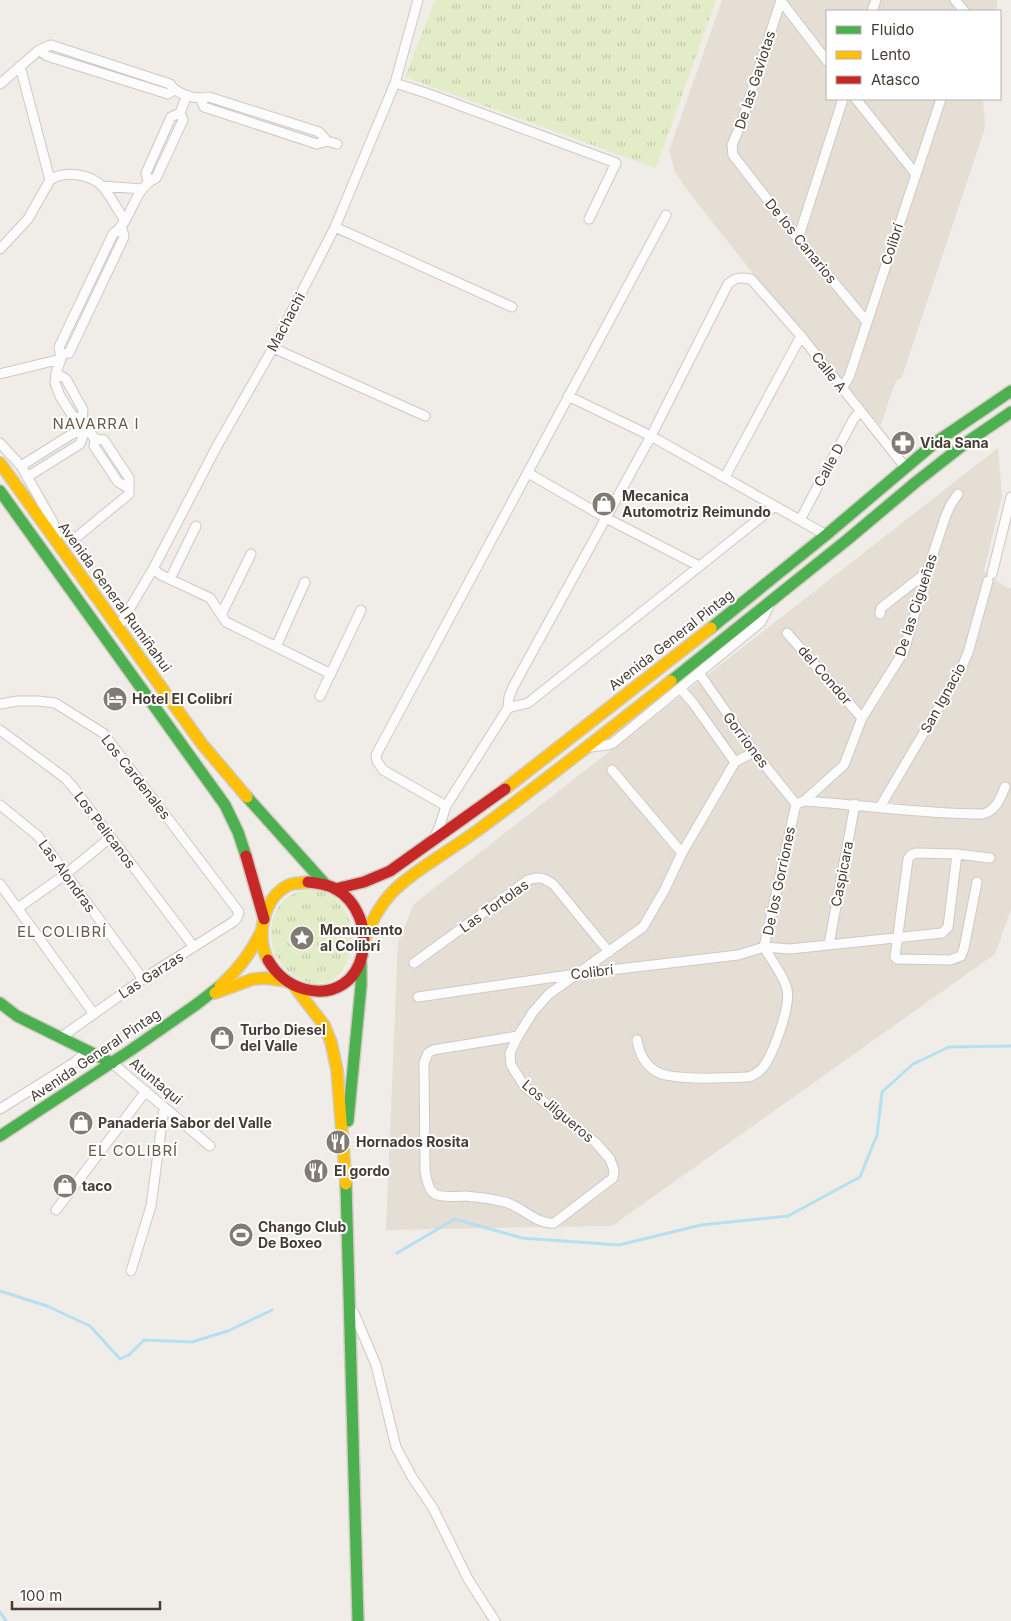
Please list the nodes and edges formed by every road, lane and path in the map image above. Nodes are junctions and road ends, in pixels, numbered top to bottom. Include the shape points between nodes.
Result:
1 (418, 0) edge
2 (781, 0) edge
3 (955, 0) edge
4 (963, 10) edge
5 (826, 60) edge
6 (20, 66) junction
7 (395, 83) junction
8 (0, 84) edge
9 (187, 95) junction
10 (843, 100) edge
11 (857, 100) edge
12 (941, 100) edge
13 (337, 144) dead end
14 (736, 159) joint
15 (915, 174) junction
16 (50, 180) junction
17 (102, 186) junction
18 (142, 189) junction
19 (666, 215) dead end
20 (589, 219) dead end
21 (123, 225) junction
22 (335, 227) junction
23 (798, 238) junction
24 (0, 249) edge
25 (512, 306) dead end
26 (867, 322) junction
27 (800, 336) junction
28 (273, 348) junction
29 (61, 357) junction
30 (56, 373) junction
31 (0, 374) edge
32 (842, 388) junction
33 (1011, 391) edge
34 (568, 396) junction
35 (860, 411) junction
36 (1011, 412) edge
37 (425, 416) dead end
38 (84, 424) junction
39 (651, 436) junction
40 (0, 443) edge
41 (0, 462) edge
42 (21, 466) junction
43 (906, 467) junction
44 (528, 473) junction
45 (725, 477) junction
46 (27, 478) junction
47 (0, 492) edge
48 (958, 494) dead end
49 (1011, 497) edge
50 (775, 506) junction
51 (606, 518) junction
52 (800, 520) junction
53 (196, 526) dead end
54 (826, 535) junction
55 (78, 536) dead end
56 (58, 543) junction
57 (251, 554) dead end
58 (699, 566) junction
59 (153, 569) junction
60 (927, 572) junction
61 (170, 578) junction
62 (305, 582) dead end
63 (772, 599) junction
64 (361, 610) dead end
65 (880, 614) dead end
66 (221, 615) junction
67 (118, 628) junction
68 (787, 632) dead end
69 (276, 647) junction
70 (699, 673) junction
71 (330, 674) junction
72 (680, 688) junction
73 (320, 696) dead end
74 (0, 704) edge
75 (508, 708) junction
76 (862, 718) junction
77 (0, 730) edge
78 (588, 747) junction
79 (754, 752) junction
80 (735, 762) junction
81 (612, 770) dead end
82 (1005, 787) dead end
83 (800, 802) junction
84 (0, 804) edge
85 (855, 804) junction
86 (446, 806) junction
87 (880, 806) junction
88 (110, 837) junction
89 (428, 843) junction
90 (682, 853) junction
91 (956, 854) junction
92 (990, 858) dead end
93 (66, 874) junction
94 (977, 882) dead end
95 (0, 884) edge
96 (330, 886) junction
97 (18, 908) junction
98 (238, 910) joint
99 (264, 919) junction
100 (261, 932) junction
101 (897, 938) junction
102 (364, 940) junction
103 (829, 944) junction
104 (194, 947) junction
105 (764, 947) junction
106 (609, 952) junction
107 (361, 963) junction
108 (414, 963) dead end
109 (576, 974) junction
110 (143, 979) junction
111 (290, 984) junction
112 (206, 997) junction
113 (418, 997) dead end
114 (0, 1003) edge
115 (94, 1014) junction
116 (518, 1036) junction
117 (60, 1038) junction
118 (637, 1040) dead end
119 (87, 1051) junction
120 (112, 1062) junction
121 (146, 1091) junction
122 (0, 1108) edge
123 (164, 1108) junction
124 (0, 1136) edge
125 (210, 1146) dead end
126 (344, 1148) junction
127 (56, 1210) dead end
128 (131, 1271) dead end
129 (349, 1301) junction
130 (358, 1621) edge
131 (495, 1621) edge

1 - 7 street, Machachi
2 - 5 street
2 - 14 street, De las Gaviotas via 732,146
3 - 4 street
6 - 8 street
6 - 9 street via 39,50 47,56 168,94 174,90
6 - 16 street
7 - 20 street via 616,163
7 - 22 street, Machachi
9 - 13 street via 201,99 204,108 317,144 327,141
9 - 18 street via 180,112 171,117 146,173 148,182
10 - 23 street
11 - 15 street
12 - 15 street, Colibrí
14 - 23 street, De los Canarios
15 - 26 street, Colibrí
16 - 17 street via 56,176 79,175
16 - 24 street via 28,219
17 - 18 street
17 - 21 street
18 - 21 street
19 - 34 street
21 - 29 street via 113,234 58,348
22 - 25 street
22 - 28 street, Machachi
23 - 26 street, De los Canarios
26 - 32 street, Colibrí via 849,377
27 - 32 street, Calle A
27 - 39 street, Calle A via 751,279 737,278 728,284
27 - 45 street
28 - 37 street
28 - 59 street, Machachi
29 - 30 street
29 - 31 street
30 - 38 street via 66,379 83,410
30 - 38 street via 55,383 60,396 72,416
32 - 35 street, Calle A
33 - 43 main road, Avenida General Pintag via 973,415
34 - 39 street
34 - 44 street
35 - 43 street, Calle A
35 - 52 street, Calle D
36 - 63 main road via 960,448
38 - 42 street
38 - 46 street via 80,444
38 - 55 street via 95,439 104,440 129,478 128,496
39 - 45 street
39 - 51 street
40 - 42 street
41 - 56 main road, Avenida General Rumiñahui
42 - 46 street
43 - 54 main road, Avenida General Pintag
44 - 51 street
44 - 86 street via 376,756 383,770
45 - 50 street
46 - 56 street via 53,522
47 - 99 main road via 225,805 243,844
48 - 60 street, De las Cigueñas via 946,515
49 - 87 street, San Ignacio via 968,653 959,674
50 - 52 street
50 - 58 street
51 - 58 street
51 - 75 street via 513,687
52 - 54 street
53 - 61 street
54 - 89 main road, Avenida General Pintag via 503,791
56 - 67 main road, Avenida General Rumiñahui
57 - 66 street
58 - 75 street via 528,703
59 - 61 street
59 - 67 street, Machachi
60 - 65 street via 882,608
60 - 76 street, De las Cigueñas via 904,652
61 - 66 street via 210,598
62 - 69 street
63 - 70 street via 761,622
63 - 78 main road
64 - 71 street
66 - 69 street via 226,622
67 - 96 main road, Avenida General Rumiñahui via 215,760
68 - 76 street, del Condor
69 - 71 street
70 - 72 street
70 - 79 street, Gorriones
71 - 73 street
72 - 78 street via 613,743
72 - 80 street
74 - 98 street, Los Cardenales via 38,700 55,703 104,734
75 - 86 street
76 - 83 street, De las Cigueñas via 844,765
77 - 88 street, Los Pelicanos via 65,778
78 - 102 main road via 401,884 378,909
79 - 80 street
79 - 83 street, Gorriones
80 - 90 street, Los Jilgueros
81 - 90 street
82 - 87 street via 998,804 982,814 910,811
83 - 85 street
83 - 105 street, De los Gorriones
84 - 93 street, Las Alondras via 38,836
85 - 87 street
85 - 103 street, Caspicara
86 - 89 street via 438,830
88 - 93 street
88 - 104 street, Los Pelicanos
89 - 96 main road, Avenida General Pintag via 381,876 364,882
90 - 106 street, Los Jilgueros via 643,926
91 - 92 street
91 - 101 street via 947,929 942,933
91 - 101 street via 916,853 908,859
93 - 97 street
93 - 110 street, Las Alondras
94 - 101 street via 961,956 950,960 897,958
95 - 97 street
96 - 99 main road via 308,882 291,884 271,903
96 - 102 main road via 356,908
97 - 115 street
98 - 104 street, Las Garzas via 235,920
99 - 100 main road
100 - 111 main road via 268,960 278,975
100 - 112 main road, Avenida General Pintag via 255,945 229,977
101 - 103 street
102 - 107 main road
103 - 105 street via 790,949
104 - 110 street, Las Garzas
105 - 109 street, Colibrí via 738,955
105 - 118 street, De los Gorriones via 787,987 788,996 785,1015 766,1064 754,1076 710,1078 658,1072 639,1053
106 - 108 street, Las Tortolas via 554,885 548,879 535,877
106 - 109 street, Los Jilgueros
107 - 111 main road via 340,988 316,992
107 - 126 main road
109 - 113 street, Colibrí
109 - 116 street, Los Jilgueros via 549,994
110 - 115 street, Las Garzas
111 - 112 main road, Avenida General Pintag via 266,978 253,979
111 - 126 main road via 324,1025 331,1042 337,1070
112 - 120 main road, Avenida General Pintag
114 - 117 main road, Atuntaqui via 17,1016
115 - 117 street, Las Garzas
116 - 116 street, Los Jilgueros via 428,1053 424,1063 425,1170 427,1181 438,1196 467,1196 504,1202 550,1224 560,1220 613,1178 614,1170 610,1159 596,1143 525,1087 511,1065 510,1053
117 - 119 main road, Atuntaqui
119 - 120 main road, Atuntaqui
119 - 122 street via 75,1062
120 - 121 street, Atuntaqui
120 - 124 main road, Avenida General Pintag
121 - 123 street, Atuntaqui
121 - 127 street
123 - 125 street, Atuntaqui
123 - 128 street via 151,1206
126 - 129 main road
129 - 130 main road
129 - 131 street via 376,1365 396,1447 433,1508 468,1580

